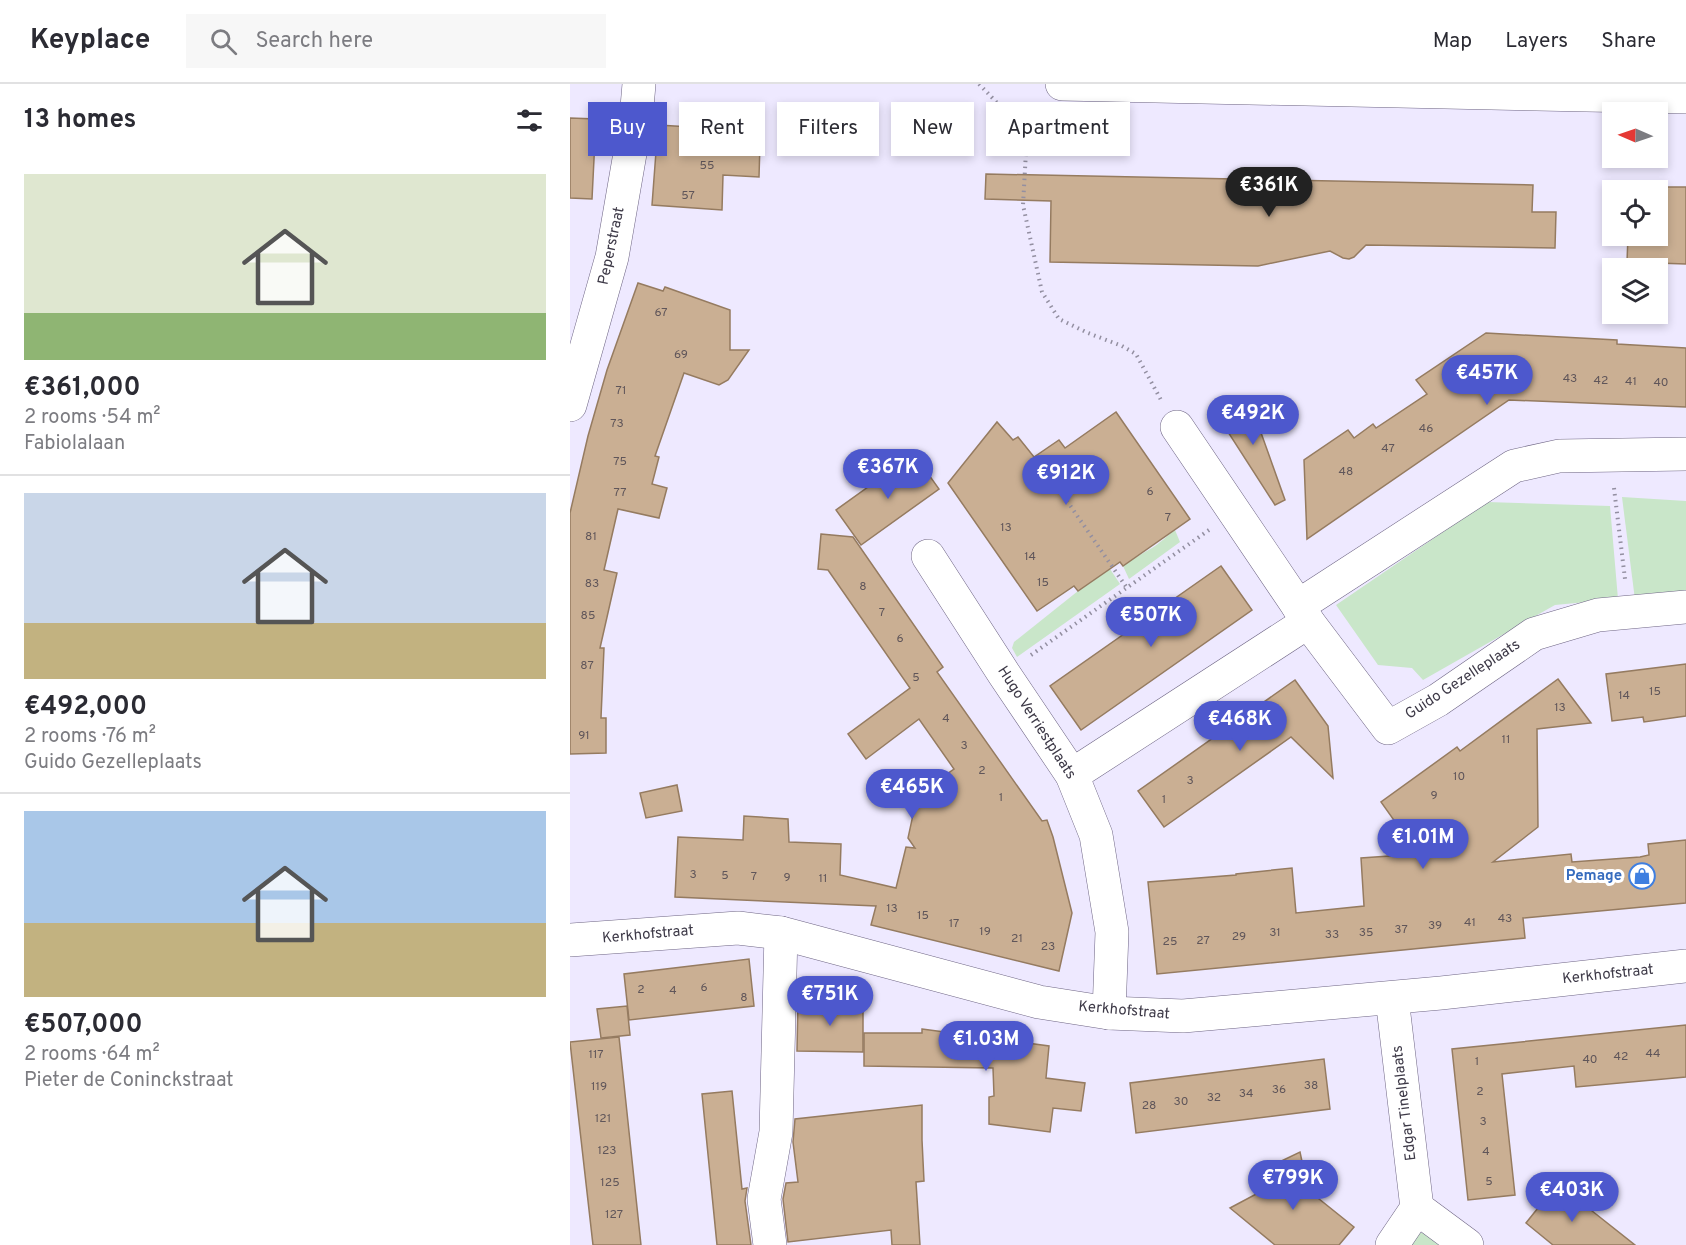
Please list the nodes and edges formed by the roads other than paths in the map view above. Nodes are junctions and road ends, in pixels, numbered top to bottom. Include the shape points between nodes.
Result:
1 (639, 84) edge
2 (1062, 84) edge
3 (1686, 97) edge
4 (570, 405) edge
5 (1177, 427) road end
6 (1686, 454) edge
7 (928, 556) dead end
8 (1686, 607) edge
9 (1303, 614) junction
10 (1072, 775) junction
11 (781, 933) junction
12 (570, 940) edge
13 (1686, 966) edge
14 (1392, 998) junction
15 (1108, 1013) junction
16 (1417, 1208) junction
17 (770, 1245) edge
18 (1392, 1245) edge
19 (1467, 1245) edge

1 - 4 street, Peperstraat via 612,257
2 - 3 street
5 - 9 street, Guido Gezelleplaats
6 - 9 street via 1559,456 1514,466
7 - 10 street, Hugo Verriestplaats
8 - 9 street, Guido Gezelleplaats via 1598,615 1534,634 1438,700 1388,728
9 - 10 street
10 - 15 street, Hugo Verriestplaats via 1096,835 1112,932
11 - 12 street, Kerkhofstraat via 738,928
11 - 15 street, Kerkhofstraat via 1039,1002
11 - 17 street via 776,1132 764,1199
13 - 14 street, Kerkhofstraat
14 - 15 street, Kerkhofstraat via 1183,1016
14 - 16 street, Edgar Tinelplaats
16 - 18 street
16 - 19 street

